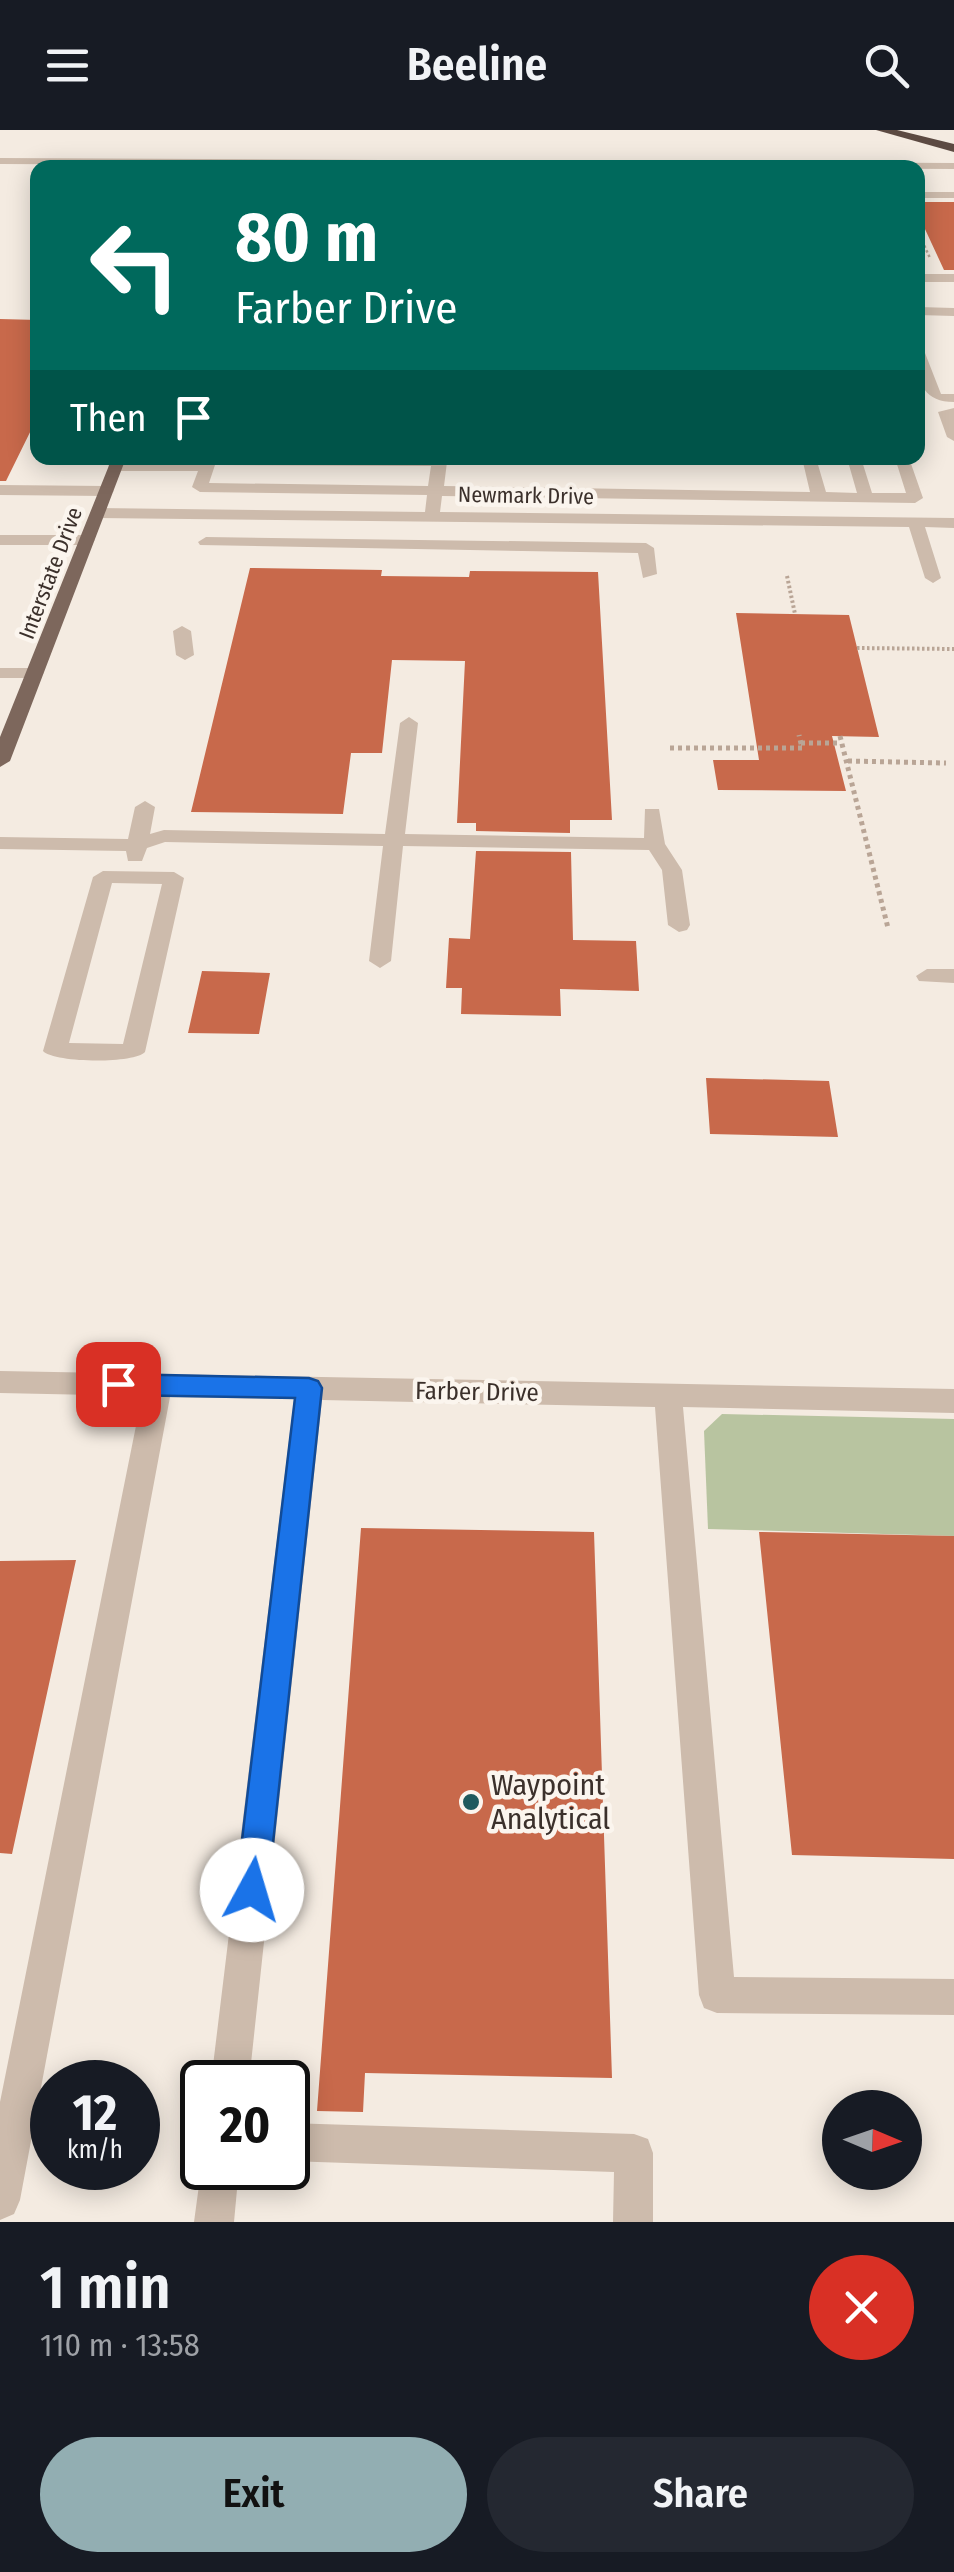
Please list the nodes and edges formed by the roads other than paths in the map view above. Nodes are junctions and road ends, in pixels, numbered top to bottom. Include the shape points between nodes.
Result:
1 (882, 130) edge
2 (954, 148) edge
3 (0, 161) edge
4 (30, 162) edge
5 (925, 166) edge
6 (954, 166) edge
7 (925, 195) edge
8 (954, 195) edge
9 (925, 278) edge
10 (954, 278) edge
11 (925, 311) edge
12 (954, 312) edge
13 (925, 370) edge
14 (925, 398) edge
15 (936, 398) junction
16 (954, 398) edge
17 (954, 412) edge
18 (954, 437) edge
19 (117, 465) edge
20 (171, 465) edge
21 (439, 465) edge
22 (812, 465) edge
23 (856, 465) edge
24 (904, 465) edge
25 (206, 467) joint
26 (0, 490) edge
27 (435, 491) junction
28 (106, 492) junction
29 (819, 496) junction
30 (866, 497) junction
31 (98, 512) junction
32 (214, 514) junction
33 (432, 516) junction
34 (642, 519) junction
35 (915, 522) junction
36 (954, 522) edge
37 (0, 540) edge
38 (87, 540) junction
39 (646, 548) junction
40 (649, 574) dead end
41 (933, 578) dead end
42 (182, 631) dead end
43 (184, 656) dead end
44 (0, 673) edge
45 (35, 673) junction
46 (410, 723) dead end
47 (0, 760) edge
48 (144, 807) dead end
49 (652, 813) dead end
50 (396, 839) junction
51 (0, 843) edge
52 (655, 844) junction
53 (135, 845) junction
54 (136, 877) junction
55 (679, 925) dead end
56 (380, 961) dead end
57 (927, 976) dead end
58 (954, 976) edge
59 (0, 1382) edge
60 (158, 1385) junction
61 (309, 1388) junction
62 (668, 1395) junction
63 (954, 1401) edge
64 (954, 1997) edge
65 (233, 2060) edge
66 (310, 2143) edge
67 (218, 2190) edge
68 (0, 2200) edge
69 (214, 2222) edge
70 (633, 2222) edge

1 - 2 highway
3 - 4 street
5 - 6 street
7 - 8 street
9 - 10 street
11 - 12 street
13 - 15 street
14 - 15 street
15 - 16 street
17 - 18 street via 945,412
19 - 28 main road, Interstate Drive
20 - 25 street
21 - 27 street
22 - 29 street
23 - 30 street
24 - 30 street via 915,498
25 - 27 street via 200,488
26 - 28 street
27 - 29 street
27 - 33 street
28 - 31 main road, Interstate Drive
29 - 30 street
31 - 32 street, Newmark Drive
31 - 38 main road, Interstate Drive
32 - 33 street, Newmark Drive
32 - 39 street via 204,550
33 - 34 street, Newmark Drive
34 - 35 street, Newmark Drive
34 - 39 street
35 - 36 street, Newmark Drive
35 - 41 street
37 - 38 street
38 - 45 main road, Interstate Drive
39 - 40 street
42 - 43 street
44 - 45 street
45 - 47 main road, Interstate Drive
46 - 50 street
48 - 53 street
49 - 52 street
50 - 52 street
50 - 53 street via 164,836
50 - 56 street
51 - 53 street
52 - 55 street via 672,870
53 - 54 street
54 - 54 street via 104,877 55,1051 133,1052 174,878
57 - 58 street
59 - 60 street, Farber Drive
60 - 61 street, Farber Drive
60 - 68 street
61 - 62 street, Farber Drive
61 - 65 street
62 - 63 street, Farber Drive
62 - 64 street via 717,1995
66 - 70 street via 634,2153
67 - 69 street

